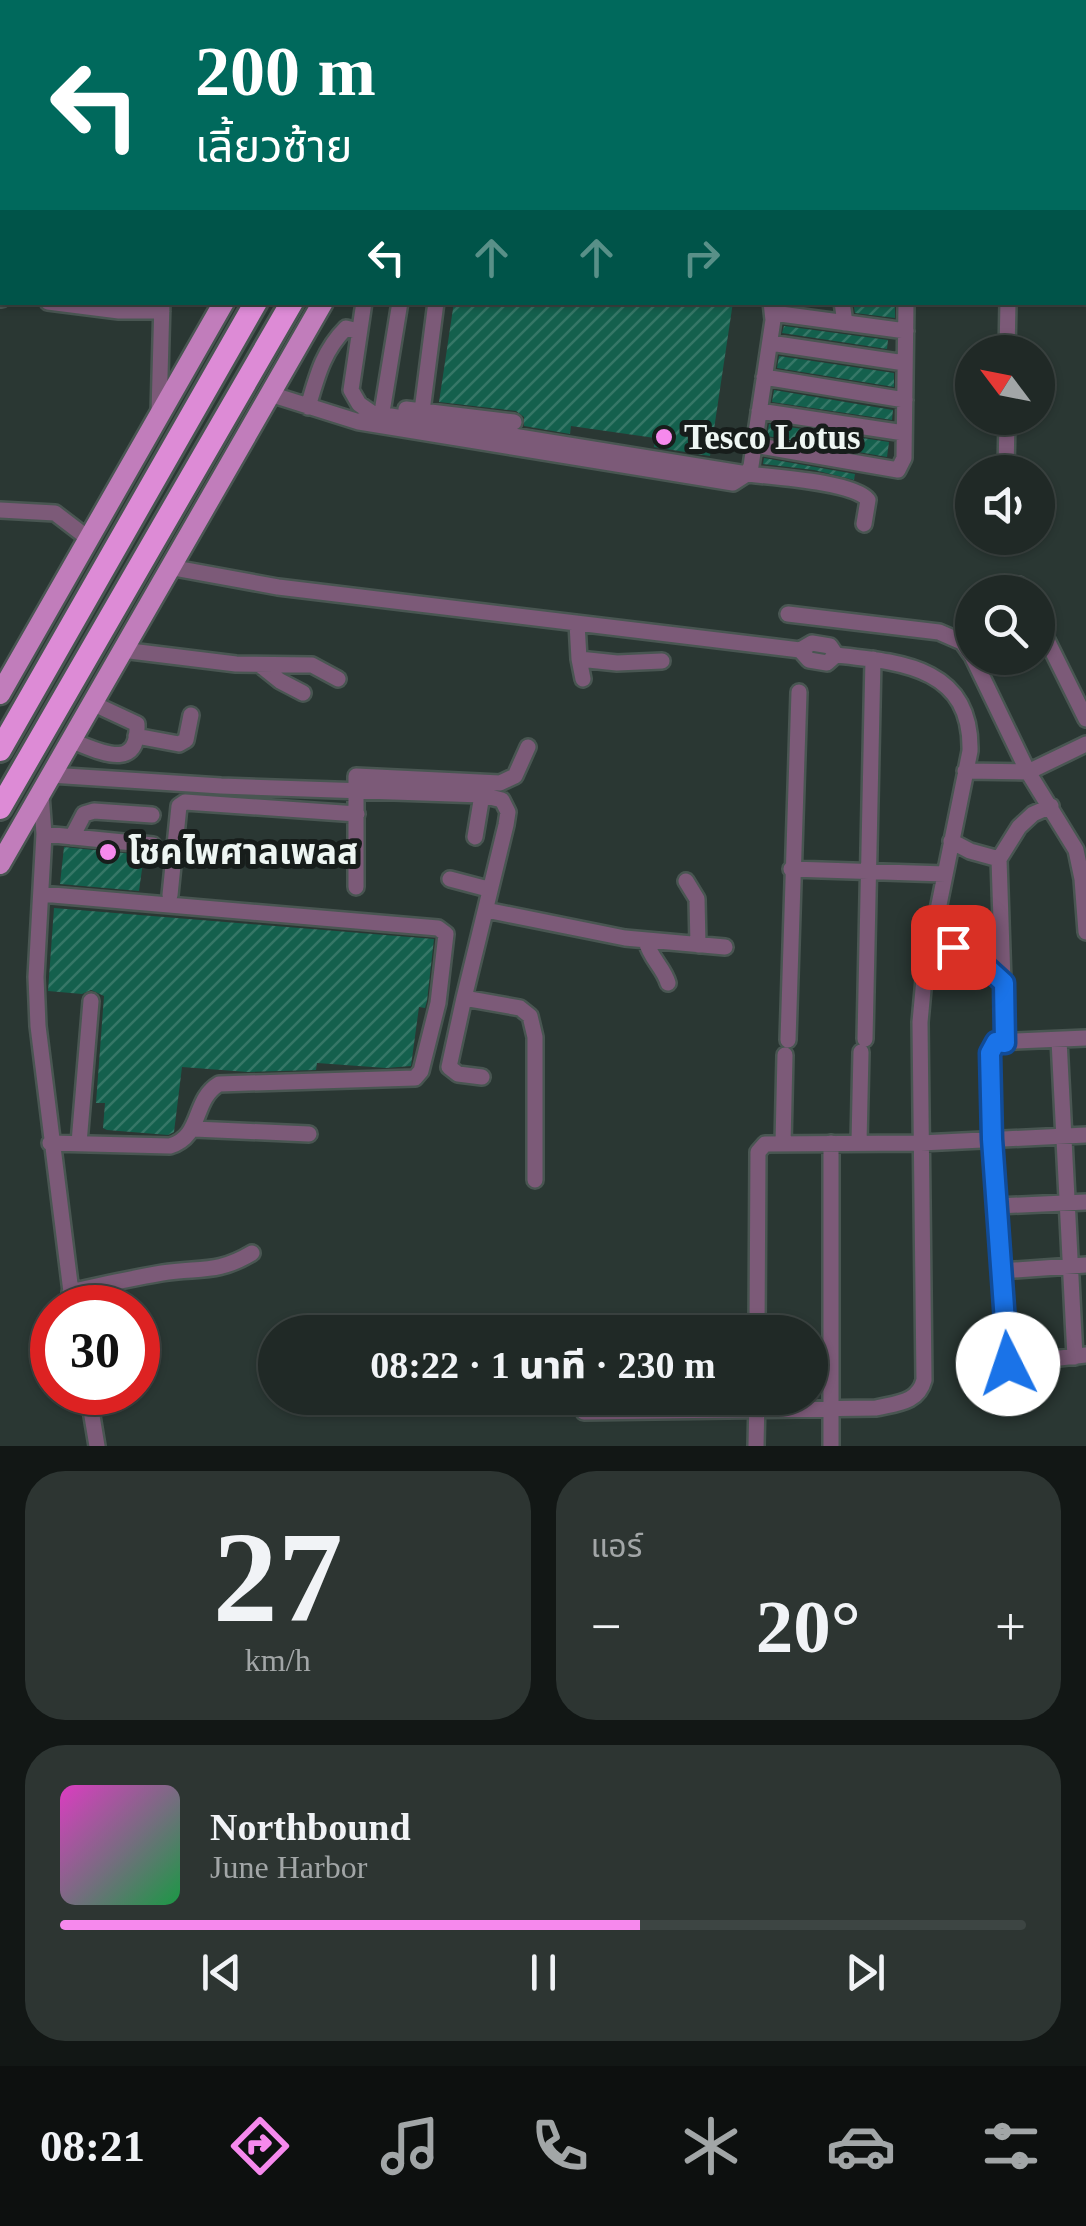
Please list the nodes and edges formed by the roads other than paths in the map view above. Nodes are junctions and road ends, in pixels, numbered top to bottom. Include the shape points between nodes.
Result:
1 (72, 305) edge
2 (222, 305) edge
3 (254, 305) edge
4 (290, 305) edge
5 (320, 305) edge
6 (363, 305) edge
7 (399, 305) edge
8 (436, 305) edge
9 (843, 305) edge
10 (906, 305) edge
11 (1008, 305) edge
12 (162, 307) edge
13 (772, 308) edge
14 (846, 323) junction
15 (358, 330) junction
16 (906, 331) junction
17 (1007, 335) edge
18 (770, 343) junction
19 (905, 363) junction
20 (764, 377) junction
21 (270, 394) junction
22 (905, 400) junction
23 (308, 407) junction
24 (422, 411) junction
25 (759, 411) junction
26 (371, 414) junction
27 (159, 417) junction
28 (514, 422) dead end
29 (904, 433) junction
30 (754, 445) junction
31 (747, 474) junction
32 (0, 510) edge
33 (864, 524) dead end
34 (89, 539) junction
35 (169, 567) junction
36 (788, 614) dead end
37 (576, 622) junction
38 (955, 639) edge
39 (122, 650) junction
40 (1055, 656) edge
41 (579, 658) junction
42 (874, 659) junction
43 (662, 661) dead end
44 (260, 665) junction
45 (982, 675) edge
46 (338, 679) dead end
47 (583, 679) dead end
48 (799, 692) dead end
49 (304, 693) dead end
50 (0, 694) edge
51 (92, 703) junction
52 (190, 715) dead end
53 (1086, 719) edge
54 (136, 736) junction
55 (70, 740) junction
56 (1086, 744) edge
57 (528, 747) dead end
58 (0, 750) edge
59 (965, 771) junction
60 (1028, 772) junction
61 (46, 784) junction
62 (221, 786) junction
63 (358, 792) junction
64 (482, 795) junction
65 (220, 805) junction
66 (1051, 806) junction
67 (0, 808) edge
68 (358, 814) junction
69 (152, 815) dead end
70 (44, 834) junction
71 (72, 837) junction
72 (475, 837) dead end
73 (951, 842) junction
74 (153, 846) dead end
75 (999, 859) junction
76 (0, 864) edge
77 (791, 868) junction
78 (870, 870) junction
79 (944, 874) junction
80 (450, 879) dead end
81 (686, 880) dead end
82 (356, 887) dead end
83 (488, 889) junction
84 (40, 894) junction
85 (170, 894) dead end
86 (486, 910) junction
87 (1086, 932) edge
88 (646, 941) junction
89 (932, 942) junction
90 (698, 945) junction
91 (725, 947) dead end
92 (668, 983) dead end
93 (1004, 983) junction
94 (464, 998) junction
95 (91, 1001) dead end
96 (1086, 1038) edge
97 (1058, 1040) junction
98 (1005, 1043) junction
99 (482, 1077) dead end
100 (194, 1129) junction
101 (309, 1134) dead end
102 (1086, 1135) edge
103 (1063, 1136) junction
104 (992, 1139) junction
105 (859, 1142) junction
106 (50, 1143) junction
107 (80, 1143) junction
108 (831, 1143) junction
109 (921, 1143) junction
110 (783, 1144) junction
111 (535, 1180) dead end
112 (1067, 1202) junction
113 (1086, 1202) edge
114 (997, 1206) junction
115 (252, 1253) dead end
116 (1078, 1266) edge
117 (1000, 1271) junction
118 (70, 1285) edge
119 (126, 1285) edge
120 (757, 1315) edge
121 (1080, 1356) edge
122 (1008, 1364) junction
123 (1010, 1387) dead end
124 (828, 1409) edge
125 (831, 1409) junction
126 (91, 1415) edge
127 (756, 1415) edge
128 (95, 1446) edge
129 (756, 1446) edge
130 (831, 1446) edge

1 - 12 street
2 - 27 main road
3 - 58 highway
4 - 67 highway
5 - 21 main road
6 - 15 street
7 - 26 street
8 - 24 street
9 - 14 street
10 - 16 street
11 - 17 street
12 - 27 street
13 - 14 street
13 - 18 street
14 - 16 street
15 - 23 street via 346,328 333,341
15 - 26 street via 351,390
16 - 19 street
18 - 19 street
18 - 20 street
19 - 22 street
20 - 22 street
20 - 25 street
21 - 23 street
21 - 35 main road
22 - 29 street
23 - 26 street
24 - 26 street
24 - 28 street
25 - 29 street
25 - 30 street
26 - 31 street
27 - 34 main road
29 - 30 street via 898,470
30 - 31 street
31 - 33 street via 857,491 868,500
32 - 34 street via 55,513
34 - 50 main road
35 - 37 street via 278,587
35 - 39 main road
36 - 38 street
37 - 41 street
37 - 42 street via 800,650 809,660 828,663 836,655
39 - 44 street
39 - 51 main road
40 - 53 street
41 - 43 street
41 - 47 street
42 - 59 street via 930,674 956,698 970,729
42 - 78 street
44 - 46 street via 312,664
44 - 49 street
45 - 60 street
48 - 77 street
51 - 54 street via 134,721
51 - 55 main road
52 - 54 street via 186,740 179,744
54 - 55 street via 125,754 114,757
55 - 61 main road
56 - 60 street
57 - 63 street via 508,781 356,776
59 - 60 street
59 - 73 street
60 - 66 street
61 - 62 street
61 - 70 street
61 - 76 main road
62 - 63 street
62 - 65 street
63 - 64 street
63 - 68 street
64 - 72 street
64 - 83 street via 502,800 508,812
65 - 68 street
65 - 85 street via 179,806
66 - 75 street via 1019,828
66 - 87 street via 1076,850
68 - 82 street
69 - 71 street via 94,810 84,814
70 - 71 street
70 - 84 street
71 - 74 street
73 - 75 street
73 - 79 street
75 - 93 street
77 - 78 street
77 - 110 street
78 - 79 street
78 - 105 street
79 - 89 street
80 - 83 street
81 - 90 street via 697,899
83 - 86 street
84 - 100 street via 446,932 438,1003 415,1078 218,1084 202,1101
84 - 106 street via 36,977
86 - 88 street
86 - 94 street
88 - 90 street
88 - 92 street
89 - 93 street via 970,955
89 - 109 street via 920,1022
90 - 91 street
93 - 98 street
94 - 99 street via 449,1067
94 - 111 street via 520,1008 530,1016
95 - 107 street
96 - 97 street
97 - 98 street
97 - 103 street
98 - 104 street via 996,1042 990,1053
100 - 101 street
100 - 107 street via 170,1146
102 - 103 street
103 - 104 street
103 - 112 street
104 - 109 street
104 - 114 street
105 - 108 street
105 - 109 street
106 - 107 street
106 - 118 street
108 - 110 street
108 - 125 street
109 - 125 street via 921,1391 876,1408
110 - 120 street via 764,1144 758,1152
112 - 113 street
112 - 114 street
112 - 116 street
114 - 117 street
115 - 119 street via 227,1267 180,1270
116 - 117 street
116 - 121 street
117 - 122 street
121 - 122 street
122 - 123 street
124 - 125 street
125 - 130 street
126 - 128 street
127 - 129 street

